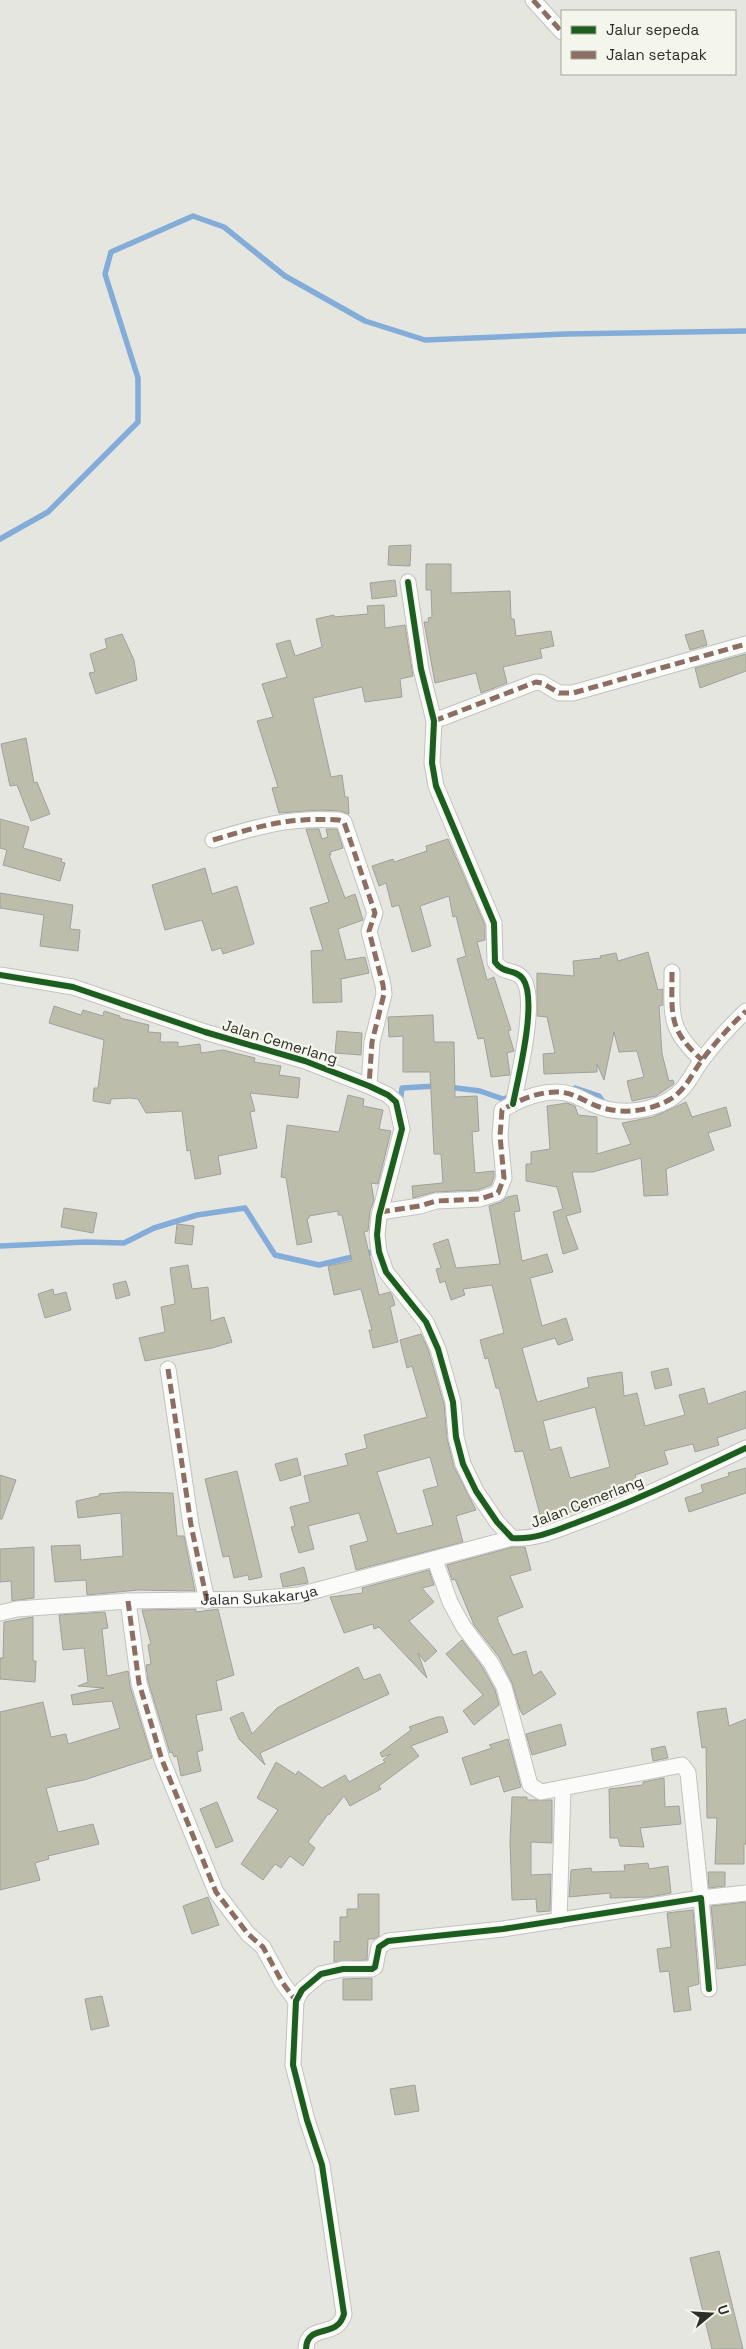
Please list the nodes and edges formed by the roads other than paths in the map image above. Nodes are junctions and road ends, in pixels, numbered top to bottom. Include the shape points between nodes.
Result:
1 (533, 0) edge
2 (561, 31) edge
3 (408, 582) dead end
4 (746, 644) edge
5 (434, 721) junction
6 (213, 840) dead end
7 (672, 972) dead end
8 (0, 975) edge
9 (746, 1011) edge
10 (702, 1060) junction
11 (369, 1086) junction
12 (513, 1104) junction
13 (380, 1212) junction
14 (168, 1369) dead end
15 (746, 1448) edge
16 (512, 1538) junction
17 (435, 1560) junction
18 (128, 1601) junction
19 (207, 1601) junction
20 (0, 1613) edge
21 (563, 1788) junction
22 (746, 1893) edge
23 (701, 1898) junction
24 (560, 1921) junction
25 (708, 1989) dead end
26 (296, 2001) junction
27 (306, 2349) edge

1 - 2 street
3 - 5 street via 421,669
4 - 5 street via 573,693 559,693 536,682
5 - 12 street via 432,763 436,786 494,923 495,962 505,972 515,972 520,976 527,990 527,1029
6 - 11 street via 271,822 296,819 344,822 375,913 369,931 384,985 372,1042
7 - 10 street via 672,1020 681,1037
8 - 11 street, Jalan Cemerlang via 73,987 205,1032 305,1061
9 - 10 street
10 - 12 street via 677,1094 646,1109 609,1110 575,1095 556,1092
11 - 13 street, Jalan Cemerlang via 396,1102 402,1129
12 - 13 street via 502,1110 500,1136 504,1178 498,1193 480,1199 436,1201
13 - 16 street, Jalan Cemerlang via 379,1252 386,1272 426,1322 438,1349 453,1402 456,1437 463,1464 476,1491
14 - 19 street via 191,1525
15 - 16 street, Jalan Cemerlang via 619,1507 541,1535
16 - 17 street, Jalan Sukakarya
17 - 19 street, Jalan Sukakarya via 299,1595
17 - 21 street via 450,1602 463,1626 491,1663 504,1687 530,1786 541,1792
18 - 19 street, Jalan Sukakarya
18 - 20 street, Jalan Sukakarya
18 - 26 street via 139,1683 162,1760 216,1892 248,1934 263,1946
21 - 23 street via 679,1765 685,1767
21 - 24 street
22 - 23 street
23 - 24 street
23 - 25 street
24 - 26 street via 388,1940 379,1947 375,1968 343,1969 321,1974 302,1990
26 - 27 street via 293,2065 322,2165 344,2314 342,2323 336,2328 313,2333 306,2341

